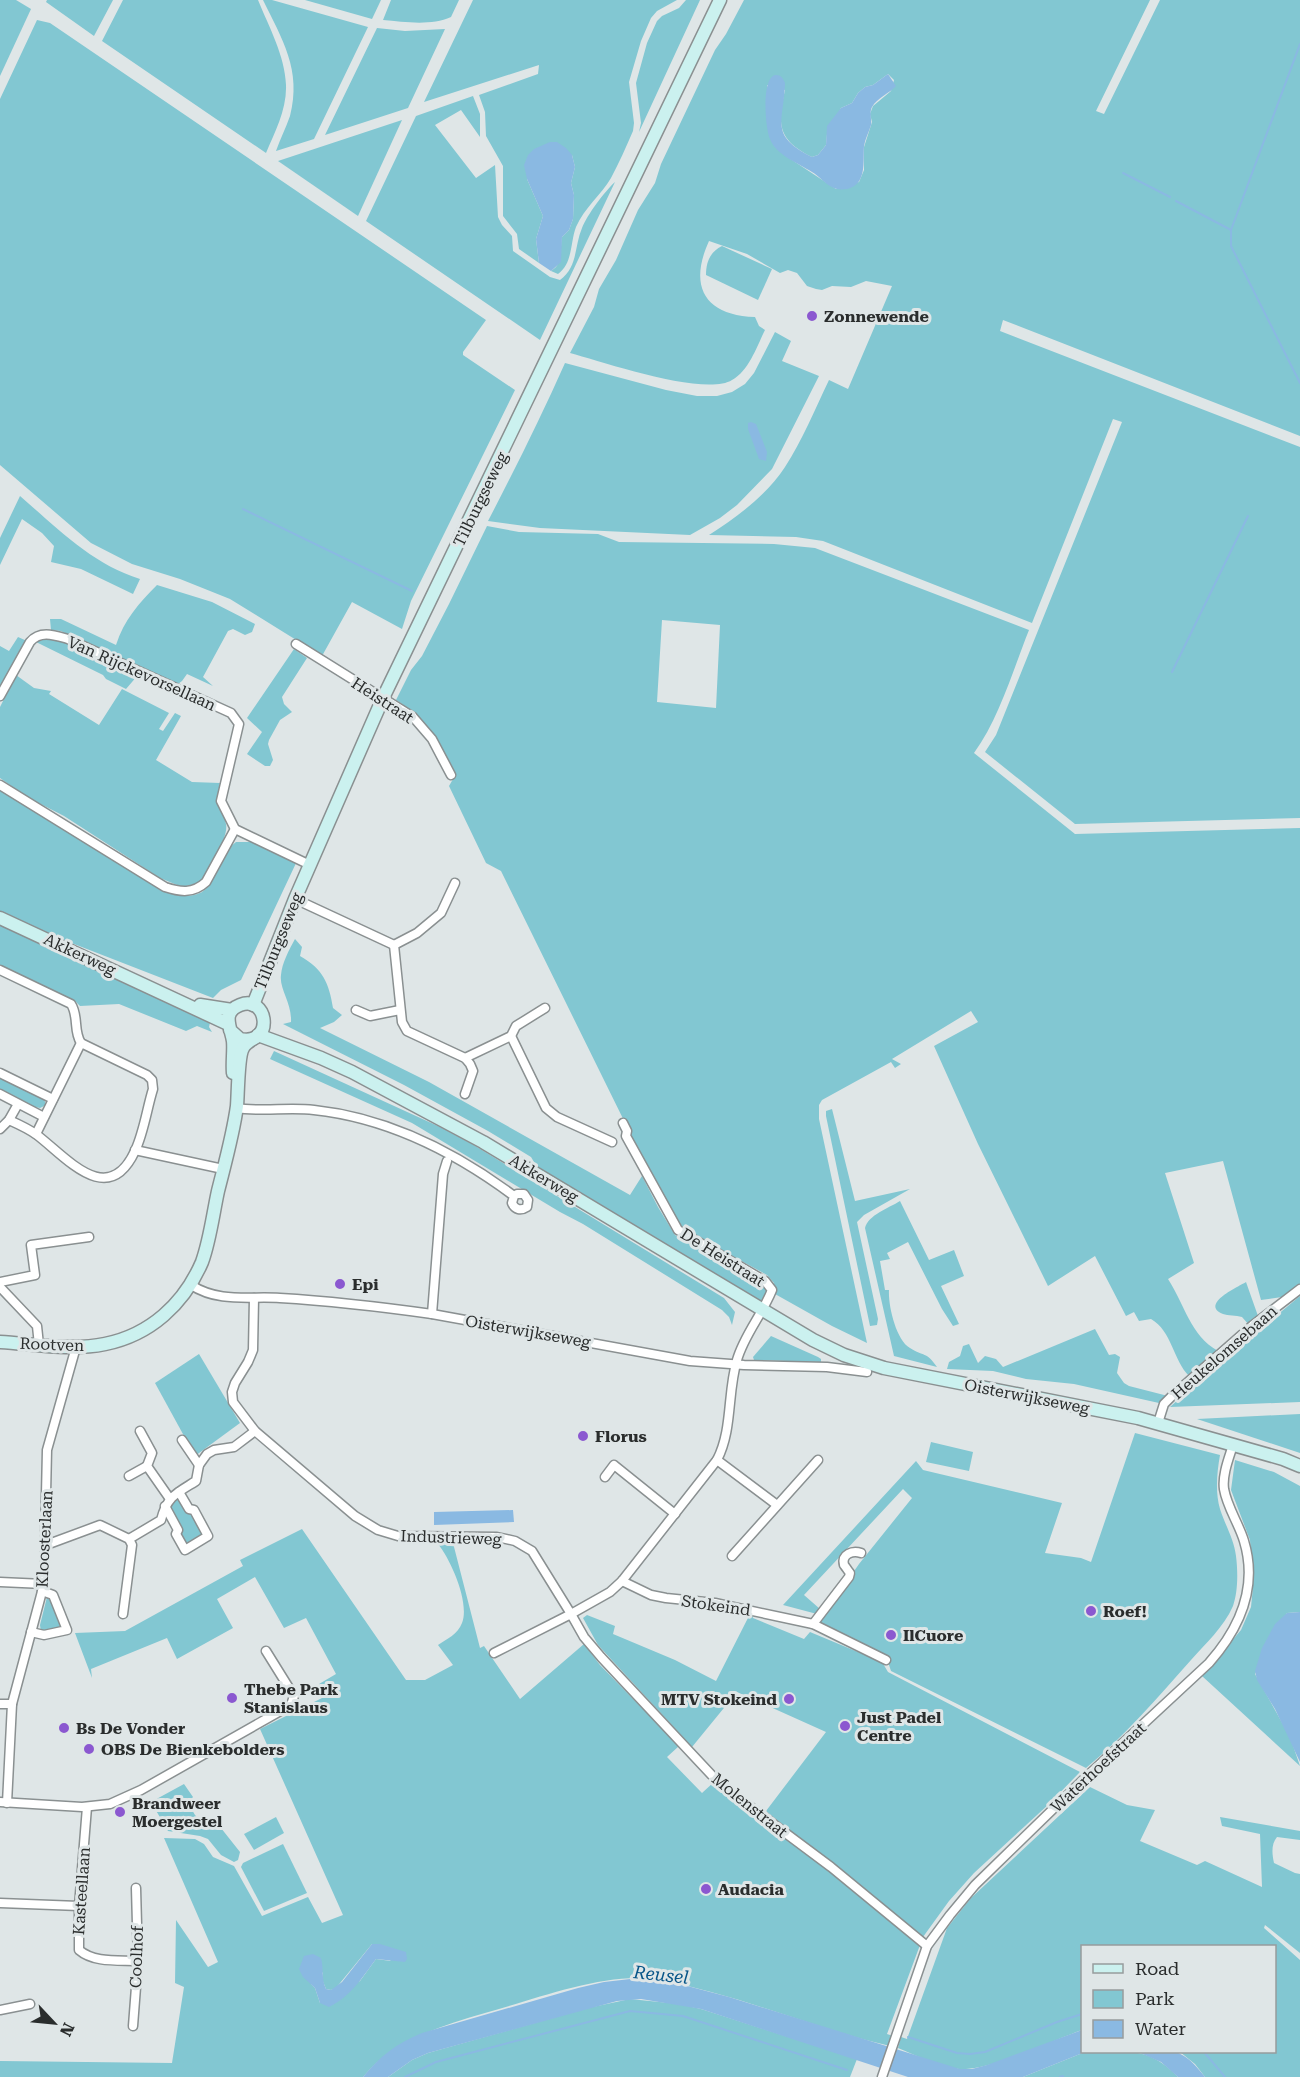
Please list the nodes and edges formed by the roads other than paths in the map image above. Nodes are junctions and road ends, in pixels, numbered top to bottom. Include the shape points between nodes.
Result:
1 (720, 0) edge
2 (296, 644) dead end
3 (0, 696) edge
4 (383, 698) junction
5 (451, 775) dead end
6 (0, 785) edge
7 (235, 830) junction
8 (310, 864) junction
9 (455, 883) dead end
10 (295, 899) junction
11 (0, 918) edge
12 (394, 945) junction
13 (0, 970) edge
14 (159, 991) junction
15 (253, 1005) junction
16 (545, 1008) dead end
17 (232, 1010) junction
18 (356, 1010) dead end
19 (400, 1010) junction
20 (229, 1027) junction
21 (258, 1033) junction
22 (511, 1036) junction
23 (81, 1042) junction
24 (465, 1058) junction
25 (0, 1073) edge
26 (0, 1094) edge
27 (465, 1094) dead end
28 (53, 1099) junction
29 (237, 1103) junction
30 (18, 1104) junction
31 (44, 1117) junction
32 (9, 1120) junction
33 (623, 1123) dead end
34 (0, 1129) edge
35 (36, 1134) junction
36 (612, 1142) dead end
37 (135, 1150) junction
38 (447, 1161) dead end
39 (223, 1169) junction
40 (514, 1196) dead end
41 (89, 1237) dead end
42 (0, 1282) edge
43 (191, 1285) junction
44 (0, 1287) edge
45 (1300, 1289) edge
46 (254, 1298) junction
47 (761, 1310) junction
48 (432, 1314) junction
49 (0, 1342) edge
50 (39, 1345) junction
51 (76, 1347) junction
52 (736, 1364) junction
53 (867, 1372) dead end
54 (1158, 1422) junction
55 (140, 1431) dead end
56 (255, 1431) junction
57 (182, 1440) dead end
58 (1233, 1445) junction
59 (717, 1460) junction
60 (818, 1460) dead end
61 (199, 1464) junction
62 (147, 1466) junction
63 (1300, 1466) edge
64 (129, 1476) dead end
65 (604, 1477) dead end
66 (179, 1492) junction
67 (167, 1502) junction
68 (777, 1506) junction
69 (675, 1514) junction
70 (129, 1539) junction
71 (46, 1545) junction
72 (861, 1553) dead end
73 (732, 1556) dead end
74 (622, 1581) junction
75 (0, 1582) edge
76 (43, 1587) junction
77 (123, 1614) dead end
78 (571, 1614) junction
79 (813, 1624) junction
80 (32, 1632) junction
81 (266, 1652) dead end
82 (494, 1653) dead end
83 (886, 1660) dead end
84 (0, 1704) edge
85 (12, 1704) junction
86 (4, 1803) edge
87 (87, 1807) junction
88 (136, 1887) dead end
89 (0, 1903) edge
90 (79, 1906) junction
91 (927, 1946) junction
92 (138, 1960) junction
93 (30, 2004) dead end
94 (0, 2010) edge
95 (133, 2026) dead end
96 (882, 2076) edge

1 - 4 street, Tilburgseweg
2 - 4 street, Heistraat
3 - 7 street, Van Rijckevorsellaan via 30,642 46,634 68,639 231,713 238,724 221,801
4 - 5 street, Heistraat via 423,727
4 - 8 street, Tilburgseweg
6 - 7 street via 165,887 179,891 200,888 206,882
7 - 8 street
8 - 10 street, Tilburgseweg
9 - 12 street via 441,912 417,933
10 - 12 street
10 - 15 street, Tilburgseweg
11 - 14 street, Akkerweg
12 - 19 street
13 - 23 street via 71,1004
14 - 17 street, Akkerweg
14 - 20 street, Akkerweg
15 - 17 street via 240,1004
15 - 21 street via 262,1013
16 - 22 street via 516,1026
17 - 20 street
18 - 19 street via 370,1016
19 - 24 street via 407,1031
20 - 21 street via 240,1039
20 - 29 street via 234,1043 231,1058
21 - 29 street via 240,1055
21 - 47 street, Akkerweg via 321,1058 483,1142
22 - 24 street
22 - 36 street via 546,1108
23 - 28 street
23 - 37 street via 152,1080 153,1089
24 - 27 street via 473,1071
25 - 28 street
26 - 30 street
28 - 31 street
29 - 39 street
29 - 40 street via 258,1111 296,1108 375,1122 450,1154
30 - 31 street
30 - 32 street
31 - 35 street
32 - 34 street
32 - 35 street
33 - 47 street, De Heistraat via 626,1136 678,1230 765,1281 771,1290
35 - 37 street via 70,1164 98,1177 111,1177 122,1171
37 - 39 street
38 - 48 street
39 - 43 street via 203,1260
41 - 42 street via 31,1245 35,1275
43 - 46 street, Oisterwijkseweg via 225,1298
43 - 51 street, Rootven via 173,1308 149,1327 105,1344
44 - 50 street via 37,1326
45 - 54 street, Heukelomsebaan via 1172,1396 1164,1404
46 - 48 street, Oisterwijkseweg
46 - 56 street, Industrieweg via 253,1350 232,1392 233,1402
47 - 52 street
47 - 54 street, Oisterwijkseweg via 813,1340 884,1368
48 - 52 street, Oisterwijkseweg via 690,1360
49 - 50 street, Rootven
50 - 51 street, Rootven
51 - 71 street, Kloosterlaan via 47,1450
52 - 53 street, Oisterwijkseweg
52 - 59 street via 726,1437
54 - 58 street, Oisterwijkseweg
55 - 62 street via 152,1453
56 - 61 street via 234,1447 207,1454
56 - 78 street, Industrieweg via 355,1516 378,1530 398,1536 515,1540 532,1551
57 - 61 street
58 - 63 street, Oisterwijkseweg
58 - 91 street, Waterhoefstraat via 1224,1491 1244,1541 1248,1572 1244,1608 1230,1636 1209,1663 975,1885
59 - 68 street
59 - 69 street
60 - 68 street
61 - 66 street via 196,1481
62 - 64 street
62 - 67 street
65 - 69 street via 614,1465
66 - 67 street
66 - 67 street via 208,1536 185,1550
67 - 70 street via 161,1520
68 - 73 street
69 - 74 street
70 - 71 street via 100,1525
70 - 77 street via 132,1545
71 - 76 street, Kloosterlaan
72 - 79 street via 850,1552 844,1560 849,1577
74 - 78 street
74 - 79 street, Stokeind via 651,1595 725,1605
75 - 76 street
76 - 80 street, Kloosterlaan
76 - 80 street via 53,1595 67,1630 44,1635
78 - 82 street
78 - 91 street, Molenstraat via 601,1657 720,1785 831,1867
79 - 83 street, Stokeind
80 - 85 street, Kloosterlaan
81 - 87 street, Kloosterlaan via 294,1696 291,1705 141,1790 110,1804
84 - 85 street
85 - 86 street, Kloosterlaan
86 - 87 street, Kloosterlaan
87 - 90 street, Kasteellaan
88 - 92 street, Coolhof
89 - 90 street
90 - 92 street, Kasteellaan via 79,1950 95,1959
91 - 96 street, Waterhoefstraat
92 - 95 street, Coolhof
93 - 94 street

